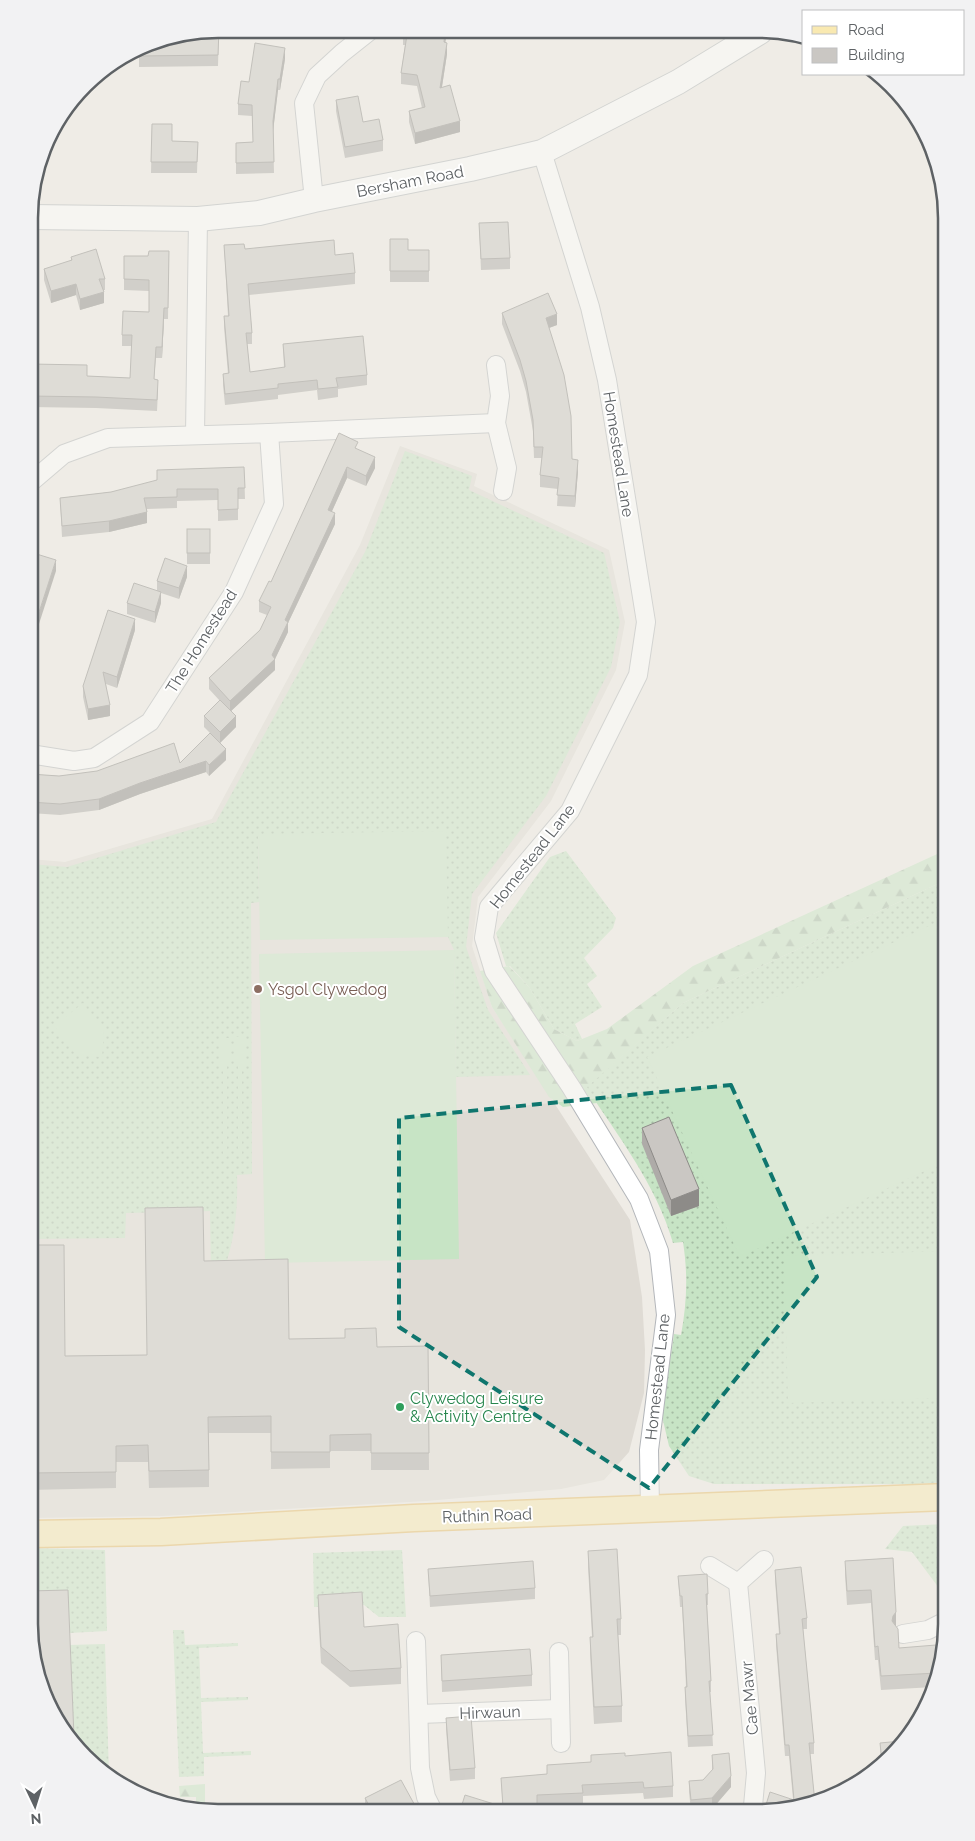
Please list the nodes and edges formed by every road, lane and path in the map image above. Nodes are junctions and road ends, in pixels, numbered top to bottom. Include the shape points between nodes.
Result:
1 (361, 38) edge
2 (750, 38) edge
3 (542, 152) junction
4 (314, 200) junction
5 (38, 217) edge
6 (198, 219) junction
7 (496, 365) dead end
8 (496, 423) junction
9 (270, 433) junction
10 (195, 435) junction
11 (38, 476) edge
12 (503, 491) dead end
13 (38, 755) edge
14 (938, 1497) edge
15 (650, 1509) junction
16 (38, 1534) edge
17 (764, 1560) dead end
18 (710, 1566) dead end
19 (738, 1583) junction
20 (938, 1625) edge
21 (903, 1634) dead end
22 (416, 1641) dead end
23 (559, 1652) dead end
24 (560, 1709) junction
25 (420, 1714) junction
26 (561, 1743) dead end
27 (430, 1804) edge
28 (753, 1804) edge

1 - 4 street via 317,76 304,103
2 - 3 main road, Bersham Road via 678,82
3 - 4 main road, Bersham Road
3 - 15 street, Homestead Lane via 590,307 607,380 646,622 638,675 570,811 489,907 484,938 494,971 639,1199 659,1251 666,1315 649,1450
4 - 6 main road, Bersham Road via 258,213
5 - 6 main road, Bersham Road
6 - 10 street
7 - 8 street via 500,396
8 - 9 street
8 - 12 street via 507,468
9 - 10 street
9 - 13 street, The Homestead via 274,504 234,592 150,722 94,758 74,761
10 - 11 street via 108,438 64,454
14 - 15 main road, Ruthin Road
15 - 16 main road, Ruthin Road via 161,1532
17 - 19 street
18 - 19 street
19 - 28 street, Cae Mawr via 756,1773
20 - 21 street
22 - 25 street
23 - 24 street
24 - 25 street, Hirwaun
24 - 26 street
25 - 27 street via 420,1768

